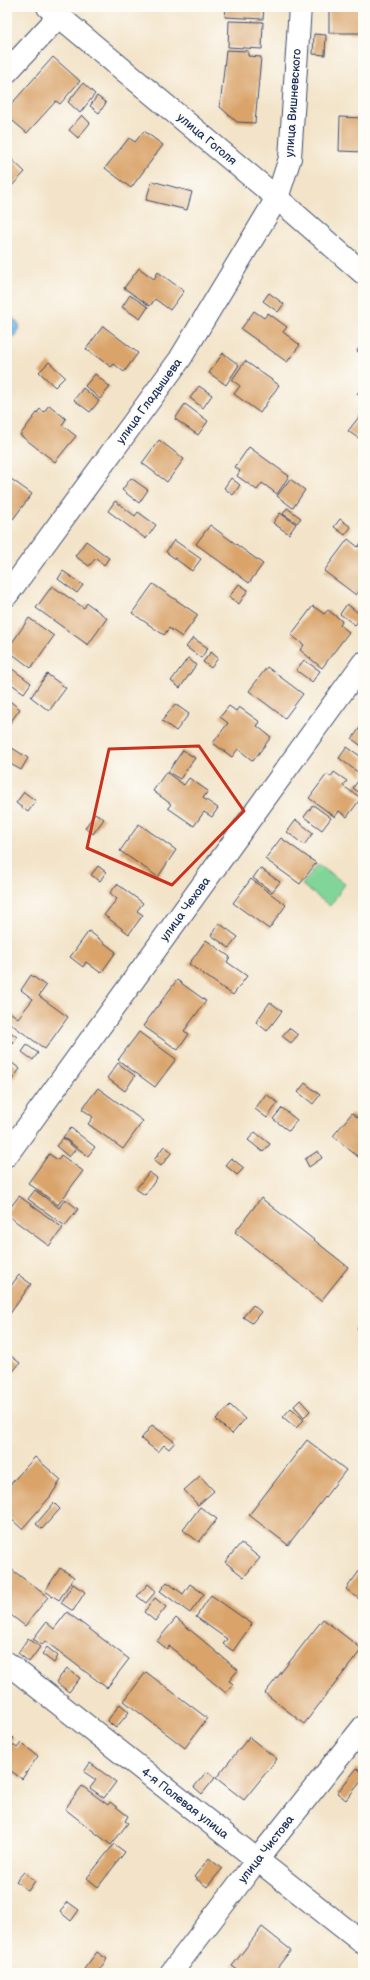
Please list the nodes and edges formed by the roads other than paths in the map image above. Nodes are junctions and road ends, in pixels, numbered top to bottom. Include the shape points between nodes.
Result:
1 (300, 7) edge
2 (54, 12) edge
3 (7, 72) edge
4 (277, 198) junction
5 (363, 274) edge
6 (7, 594) edge
7 (363, 663) edge
8 (7, 1155) edge
9 (7, 1663) edge
10 (363, 1727) edge
11 (257, 1860) junction
12 (363, 1943) edge
13 (171, 1973) edge

1 - 4 street, улица Вишневского via 290,158
2 - 3 street
2 - 4 street, улица Гоголя
4 - 5 street, улица Гоголя
4 - 6 street, улица Гладышева via 180,358
7 - 8 street, улица Чехова
9 - 11 street, 4-я Полевая улица
10 - 11 street, улица Чистова
11 - 12 street, 4-я Полевая улица
11 - 13 street, улица Чистова

